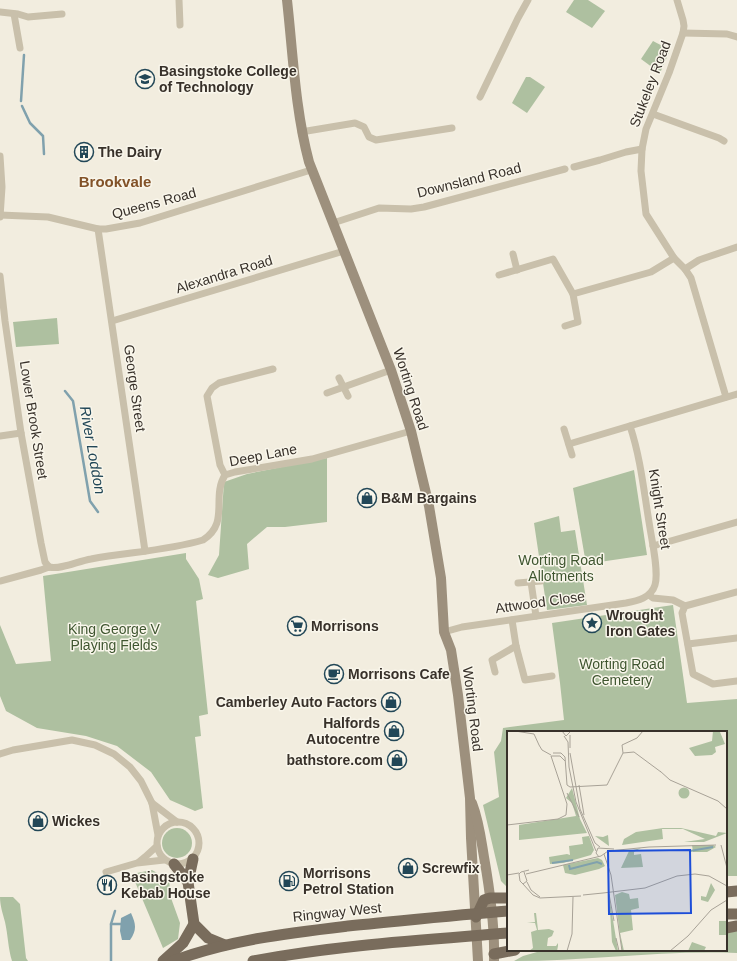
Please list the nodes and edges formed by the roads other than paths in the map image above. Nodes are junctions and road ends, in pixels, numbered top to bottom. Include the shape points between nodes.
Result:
1 (179, 0) edge
2 (287, 0) edge
3 (528, 0) edge
4 (677, 0) edge
5 (0, 12) edge
6 (14, 14) junction
7 (62, 14) dead end
8 (180, 25) dead end
9 (683, 33) junction
10 (737, 37) edge
11 (20, 48) dead end
12 (480, 97) dead end
13 (653, 114) junction
14 (452, 128) dead end
15 (301, 132) junction
16 (724, 141) dead end
17 (642, 149) junction
18 (0, 156) edge
19 (574, 167) dead end
20 (565, 169) dead end
21 (311, 170) junction
22 (0, 216) edge
23 (333, 223) junction
24 (98, 229) junction
25 (737, 247) edge
26 (344, 251) junction
27 (513, 254) dead end
28 (674, 258) junction
29 (685, 269) junction
30 (517, 270) junction
31 (499, 275) dead end
32 (0, 276) edge
33 (573, 294) junction
34 (112, 321) junction
35 (565, 326) dead end
36 (273, 369) dead end
37 (391, 370) junction
38 (339, 378) dead end
39 (343, 387) junction
40 (327, 393) dead end
41 (737, 394) edge
42 (348, 396) dead end
43 (726, 397) junction
44 (630, 426) junction
45 (564, 429) dead end
46 (411, 431) junction
47 (21, 433) junction
48 (0, 436) edge
49 (569, 444) junction
50 (572, 455) dead end
51 (225, 475) junction
52 (737, 522) edge
53 (653, 546) junction
54 (146, 551) junction
55 (49, 567) junction
56 (0, 581) edge
57 (541, 581) dead end
58 (531, 582) junction
59 (518, 583) dead end
60 (737, 592) edge
61 (649, 595) junction
62 (685, 606) junction
63 (536, 616) junction
64 (512, 620) junction
65 (444, 632) junction
66 (737, 638) edge
67 (688, 644) junction
68 (516, 646) junction
69 (494, 672) dead end
70 (552, 676) dead end
71 (737, 682) edge
72 (0, 747) edge
73 (13, 750) junction
74 (0, 754) edge
75 (470, 798) junction
76 (152, 803) junction
77 (177, 822) junction
78 (158, 835) junction
79 (156, 846) junction
80 (193, 859) junction
81 (169, 862) junction
82 (137, 863) junction
83 (106, 872) dead end
84 (188, 882) junction
85 (737, 891) edge
86 (727, 892) edge
87 (490, 898) junction
88 (507, 898) edge
89 (507, 911) edge
90 (476, 917) junction
91 (194, 924) junction
92 (737, 926) edge
93 (727, 928) edge
94 (507, 933) edge
95 (225, 945) junction
96 (478, 948) junction
97 (512, 951) edge
98 (494, 957) edge
99 (163, 961) edge
100 (173, 961) edge
101 (253, 961) edge
102 (478, 961) edge

1 - 8 street
2 - 15 street, Worting Road
3 - 12 street
4 - 9 street, Stukeley Road via 684,20
5 - 6 street
6 - 7 street via 28,17
6 - 11 street
9 - 10 street via 727,34
9 - 13 street, Stukeley Road
13 - 16 street
13 - 17 street, Stukeley Road via 646,129
14 - 15 street via 376,140 369,137 364,127 355,123
15 - 21 street, Worting Road
17 - 19 street
17 - 28 street, Stukeley Road via 644,210
18 - 22 street
20 - 23 street, Downsland Road via 424,207 379,208
21 - 23 street, Worting Road
21 - 24 street, Queens Road via 140,223
22 - 24 street, Queens Road via 48,217
23 - 26 street, Worting Road
24 - 34 street, George Street
25 - 29 street via 699,260
26 - 34 street, Alexandra Road
26 - 37 street, Worting Road
27 - 30 street
28 - 29 street, Stukeley Road
28 - 33 street via 651,272
29 - 43 street, Stukeley Road via 691,278
30 - 31 street
30 - 33 street via 553,259
32 - 47 street, Lower Brook Street
33 - 35 street via 578,322
34 - 54 street, George Street
36 - 51 street via 219,383 207,396 220,465
37 - 39 street
37 - 46 street, Worting Road
38 - 39 street
39 - 40 street
39 - 42 street
41 - 43 street
43 - 44 street
44 - 49 street
44 - 53 street, Knight Street via 638,451
45 - 49 street
46 - 51 street, Deep Lane via 312,459
46 - 65 street, Worting Road via 434,532 442,589
47 - 48 street
47 - 55 street, Lower Brook Street via 41,543 45,562
49 - 50 street
51 - 54 street, Deep Lane via 219,488 219,516 214,531 209,536 194,542
52 - 53 street
53 - 61 street, Knight Street via 655,584
54 - 55 street, Deep Lane
55 - 56 street, Deep Lane
57 - 58 street
58 - 59 street
58 - 63 street
60 - 62 street
61 - 62 street via 673,600
61 - 63 street, Attwood Close via 638,601
62 - 67 street via 682,613
63 - 64 street, Attwood Close
64 - 65 street, Attwood Close
64 - 68 street
65 - 75 street, Worting Road via 451,650
66 - 67 street
67 - 71 street via 693,674 713,684
68 - 69 street via 492,660
68 - 70 street via 525,680
72 - 73 street
73 - 74 street
73 - 76 street via 72,740 96,745 114,754 130,767 141,781
75 - 87 street, Worting Road via 477,817
75 - 90 street, Worting Road
76 - 77 street
76 - 78 street
77 - 78 street via 165,826
77 - 80 street via 185,822 196,832 199,847
78 - 79 street
79 - 81 street via 158,853
79 - 82 street
80 - 81 street via 186,863
80 - 84 main road
81 - 82 street
81 - 84 main road
82 - 83 street
84 - 91 main road
85 - 86 main road
87 - 88 main road
87 - 90 main road via 484,900
87 - 98 street, Worting Road
89 - 95 main road, Ringway West via 282,934
90 - 96 street, Worting Road
91 - 95 main road via 208,938
91 - 99 main road via 183,943
92 - 93 main road
94 - 101 main road via 377,944
95 - 100 main road, Ringway West
96 - 98 street
96 - 102 street, Worting Road
97 - 98 main road

